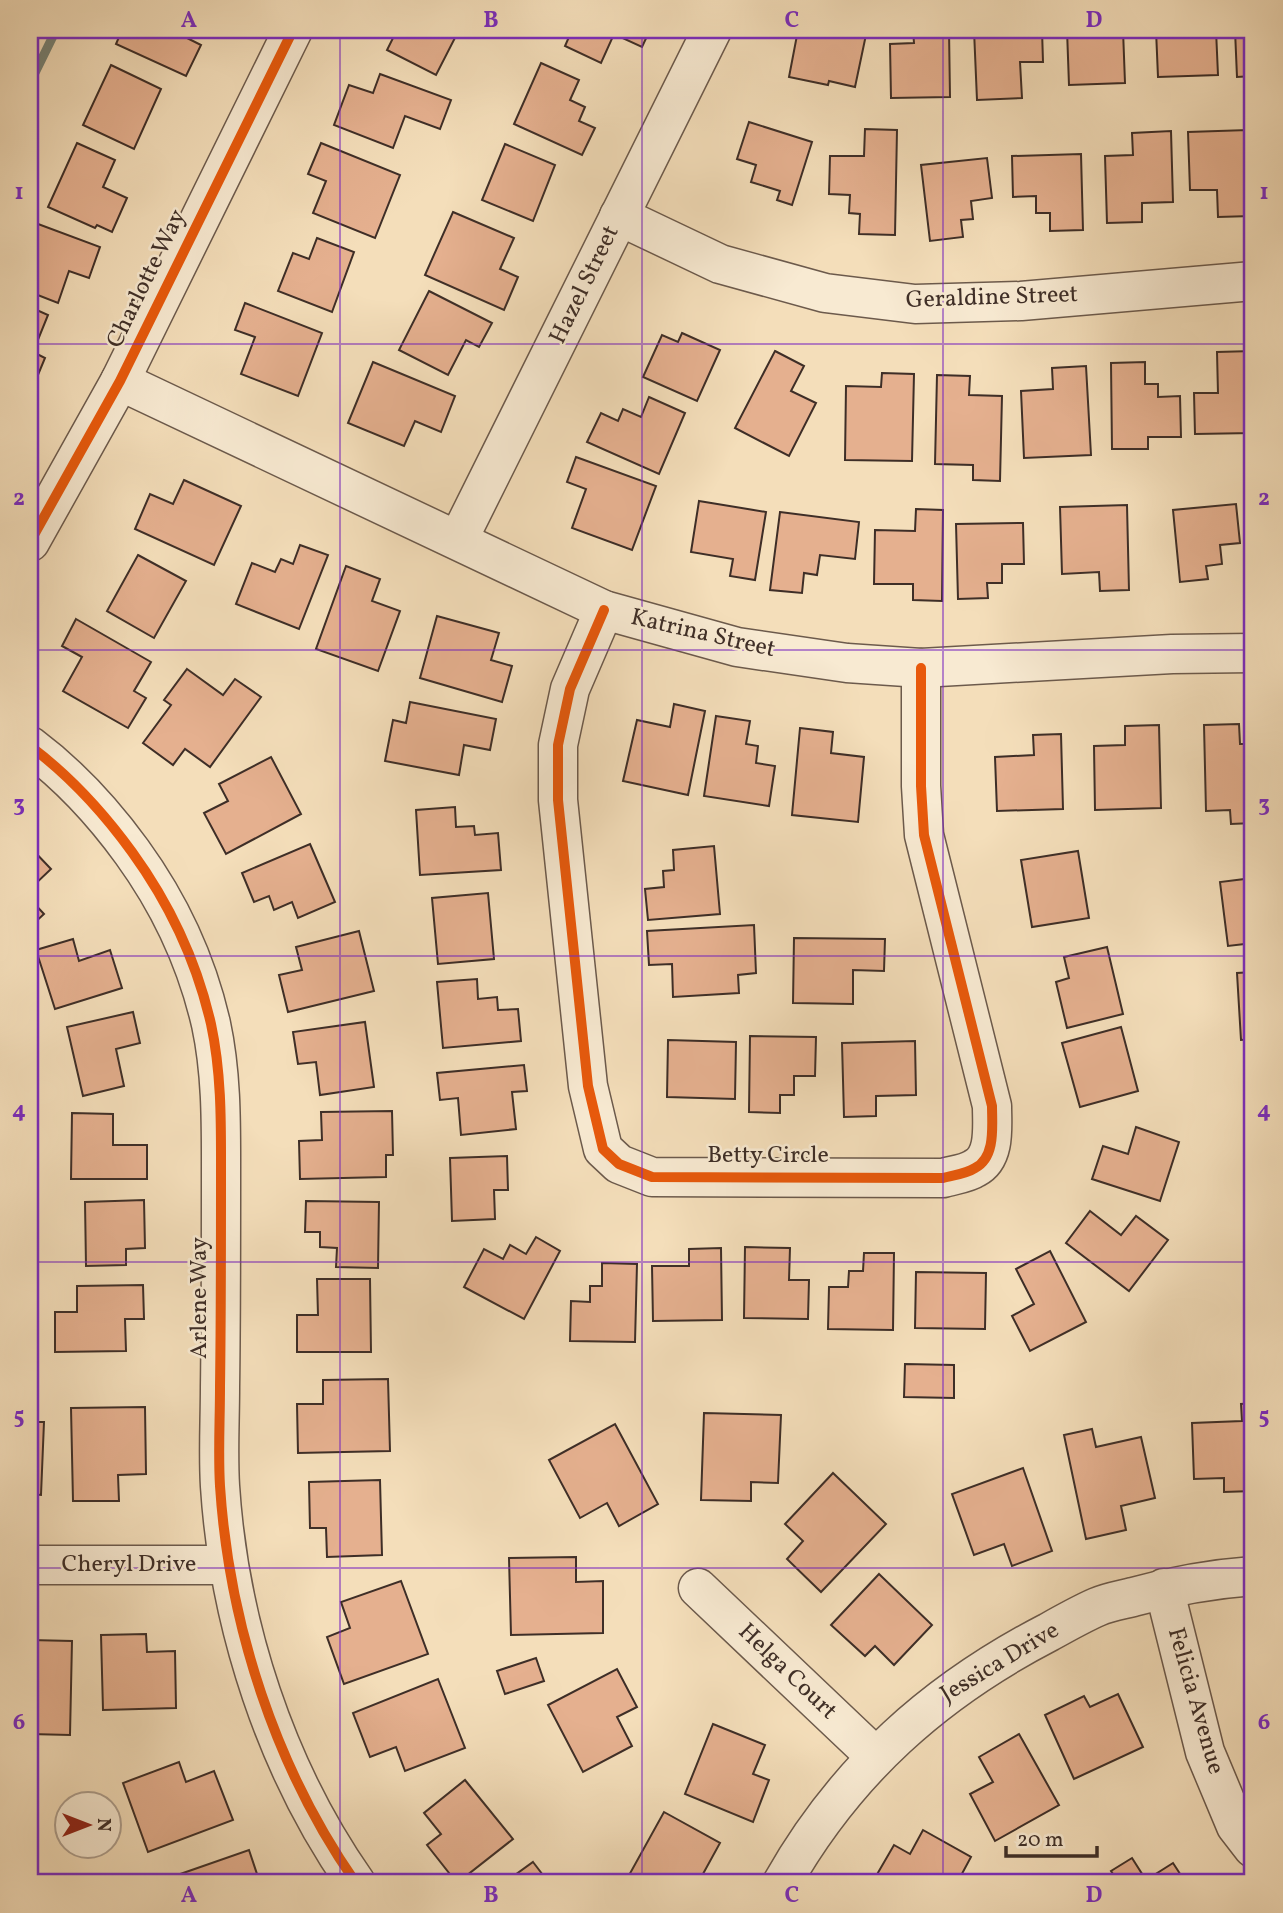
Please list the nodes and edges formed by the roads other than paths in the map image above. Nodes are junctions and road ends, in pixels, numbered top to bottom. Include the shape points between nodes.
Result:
1 (293, 30) edge
2 (712, 30) edge
3 (619, 216) junction
4 (1253, 281) edge
5 (120, 381) junction
6 (458, 540) junction
7 (30, 542) edge
8 (604, 610) junction
9 (1253, 653) edge
10 (921, 668) junction
11 (30, 746) edge
12 (30, 1565) edge
13 (228, 1565) junction
14 (1253, 1576) edge
15 (698, 1588) dead end
16 (1164, 1588) junction
17 (875, 1756) junction
18 (1253, 1848) edge
19 (356, 1883) edge
20 (782, 1883) edge

1 - 5 street, Charlotte Way
2 - 3 street, Hazel Street
3 - 4 street, Geraldine Street via 720,264 825,293 915,304 1021,301
3 - 6 street, Hazel Street
5 - 6 street, Katrina Street
5 - 7 street, Charlotte Way
6 - 8 street, Katrina Street
8 - 10 street, Katrina Street via 737,647
8 - 10 street, Betty Circle via 570,689 558,745 558,800 588,1086 603,1149 620,1164 652,1177 943,1178 974,1169 986,1160 992,1106 924,835
9 - 10 street, Katrina Street
11 - 13 street, Arlene Way via 104,814 154,882 192,961 211,1025 222,1105 219,1484
12 - 13 street, Cheryl Drive
13 - 19 street, Arlene Way via 253,1671 293,1772
14 - 16 street, Jessica Drive
15 - 17 street, Helga Court
16 - 17 street, Jessica Drive via 1098,1606 1003,1656 938,1700
16 - 18 street, Felicia Avenue via 1205,1752 1236,1826
17 - 20 street, Jessica Drive via 802,1848

